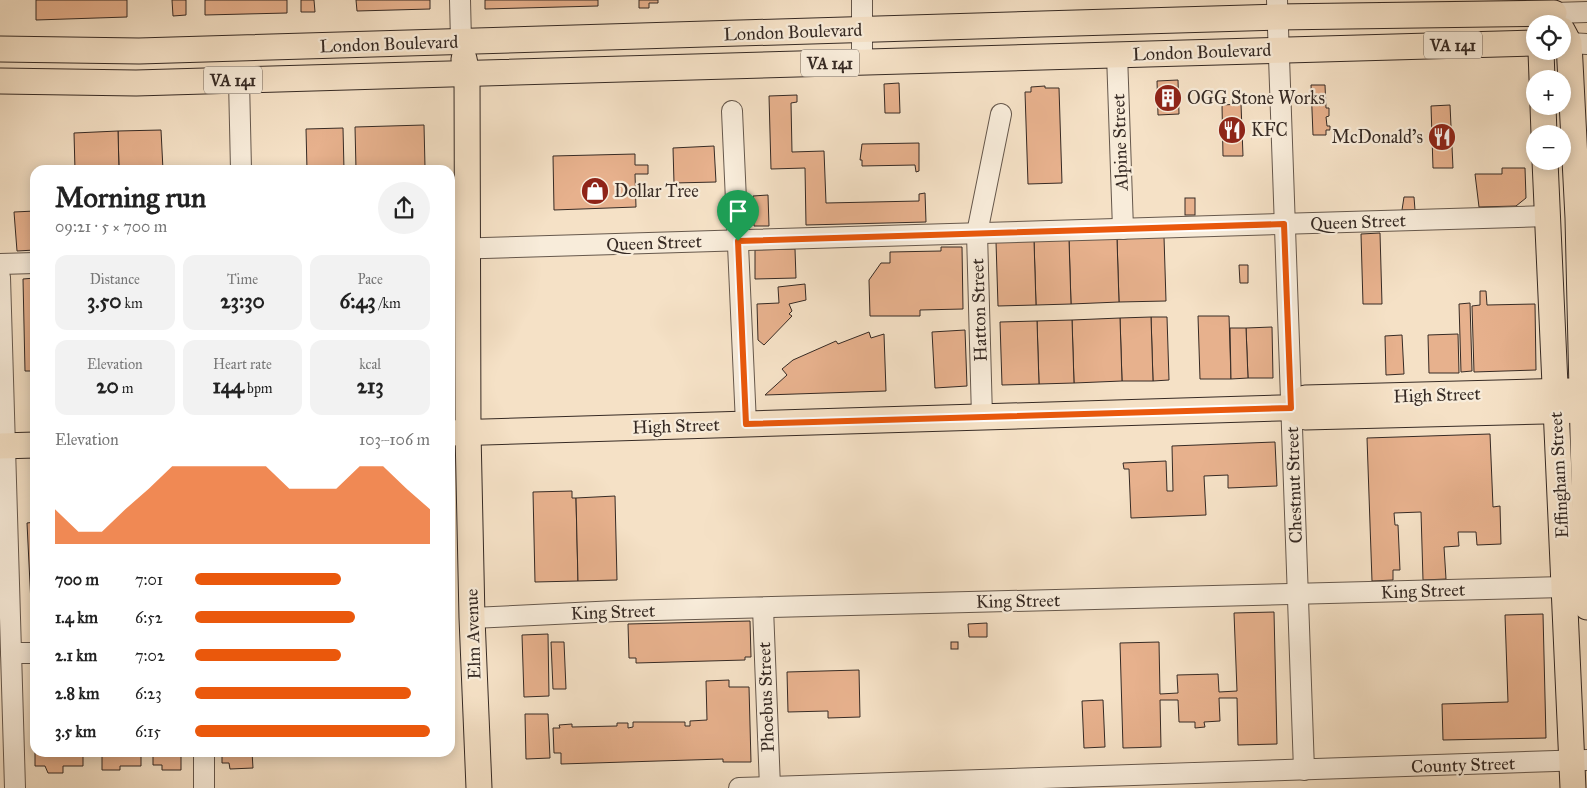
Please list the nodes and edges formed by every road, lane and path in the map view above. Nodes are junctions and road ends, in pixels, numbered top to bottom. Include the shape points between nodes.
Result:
1 (460, 0) edge
2 (862, 0) edge
3 (1277, 9) edge
4 (1587, 12) edge
5 (1571, 22) edge
6 (1526, 26) edge
7 (863, 30) junction
8 (461, 41) junction
9 (1526, 43) edge
10 (0, 49) edge
11 (1278, 50) junction
12 (1117, 54) junction
13 (1565, 60) edge
14 (862, 61) junction
15 (467, 74) junction
16 (0, 80) edge
17 (238, 80) junction
18 (732, 112) dead end
19 (1001, 114) dead end
20 (241, 165) edge
21 (1545, 170) edge
22 (1547, 216) junction
23 (1582, 218) edge
24 (1284, 224) junction
25 (1123, 229) junction
26 (977, 234) junction
27 (738, 241) junction
28 (459, 249) edge
29 (30, 263) edge
30 (0, 264) edge
31 (0, 277) edge
32 (1555, 401) junction
33 (1585, 401) edge
34 (1291, 408) junction
35 (982, 417) junction
36 (746, 424) junction
37 (459, 433) edge
38 (30, 445) edge
39 (2, 446) edge
40 (1581, 592) edge
41 (1298, 595) junction
42 (763, 608) junction
43 (472, 618) junction
44 (5, 631) edge
45 (30, 652) edge
46 (11, 653) junction
47 (204, 757) edge
48 (1580, 760) edge
49 (1304, 770) junction
50 (1268, 779) edge
51 (1142, 782) edge
52 (833, 786) edge
53 (770, 787) edge
54 (794, 787) edge
55 (14, 788) edge
56 (204, 788) edge
57 (479, 788) edge
58 (739, 788) edge
59 (1573, 788) edge

1 - 8 street, Elm Avenue
2 - 7 street
3 - 6 main road, London Boulevard / VA 141
3 - 7 main road, London Boulevard / VA 141
3 - 11 street, Chestnut Street
4 - 5 street, London Boulevard
7 - 8 main road, London Boulevard / VA 141
7 - 14 street
8 - 10 main road, London Boulevard / VA 141 via 139,51
8 - 15 main road, Elm Avenue
9 - 11 main road, London Boulevard / VA 141
11 - 12 main road, London Boulevard / VA 141
11 - 24 street, Chestnut Street
12 - 14 main road, London Boulevard / VA 141
12 - 25 street, Alpine Street
13 - 23 main road, Effingham Street
14 - 15 main road, London Boulevard / VA 141
15 - 17 main road, London Boulevard / VA 141
15 - 28 main road, Elm Avenue
16 - 17 main road, London Boulevard / VA 141 via 136,83
17 - 20 street
18 - 27 street
19 - 26 street, Hatton Street
21 - 22 main road, Effingham Street
22 - 24 street, Queen Street
22 - 32 main road, Effingham Street
23 - 33 main road, Effingham Street
24 - 25 street, Queen Street
24 - 34 street, Chestnut Street
25 - 26 street, Queen Street
26 - 27 street, Queen Street
26 - 35 street, Hatton Street
27 - 28 street, Queen Street
27 - 36 street
28 - 37 main road, Elm Avenue
29 - 30 street
31 - 39 street
32 - 33 main road, High Street
32 - 34 main road, High Street via 1305,398
32 - 40 main road, Effingham Street
33 - 40 main road, Effingham Street
34 - 35 main road, High Street
34 - 41 street, Chestnut Street
35 - 36 main road, High Street
36 - 37 main road, High Street
37 - 43 main road, Elm Avenue
38 - 39 main road
39 - 44 street
40 - 41 street, King Street
40 - 48 main road, Effingham Street
41 - 42 street, King Street
41 - 49 street, Chestnut Street
42 - 43 street, King Street
42 - 53 street, Phoebus Street
43 - 57 main road, Elm Avenue
44 - 46 street
45 - 46 street
46 - 55 street
47 - 56 street
48 - 49 street, County Street
48 - 59 main road, Effingham Street
49 - 50 street, County Street
50 - 51 street, County Street
51 - 52 street, County Street
52 - 54 street, County Street
53 - 54 street, County Street
53 - 58 street, County Street

